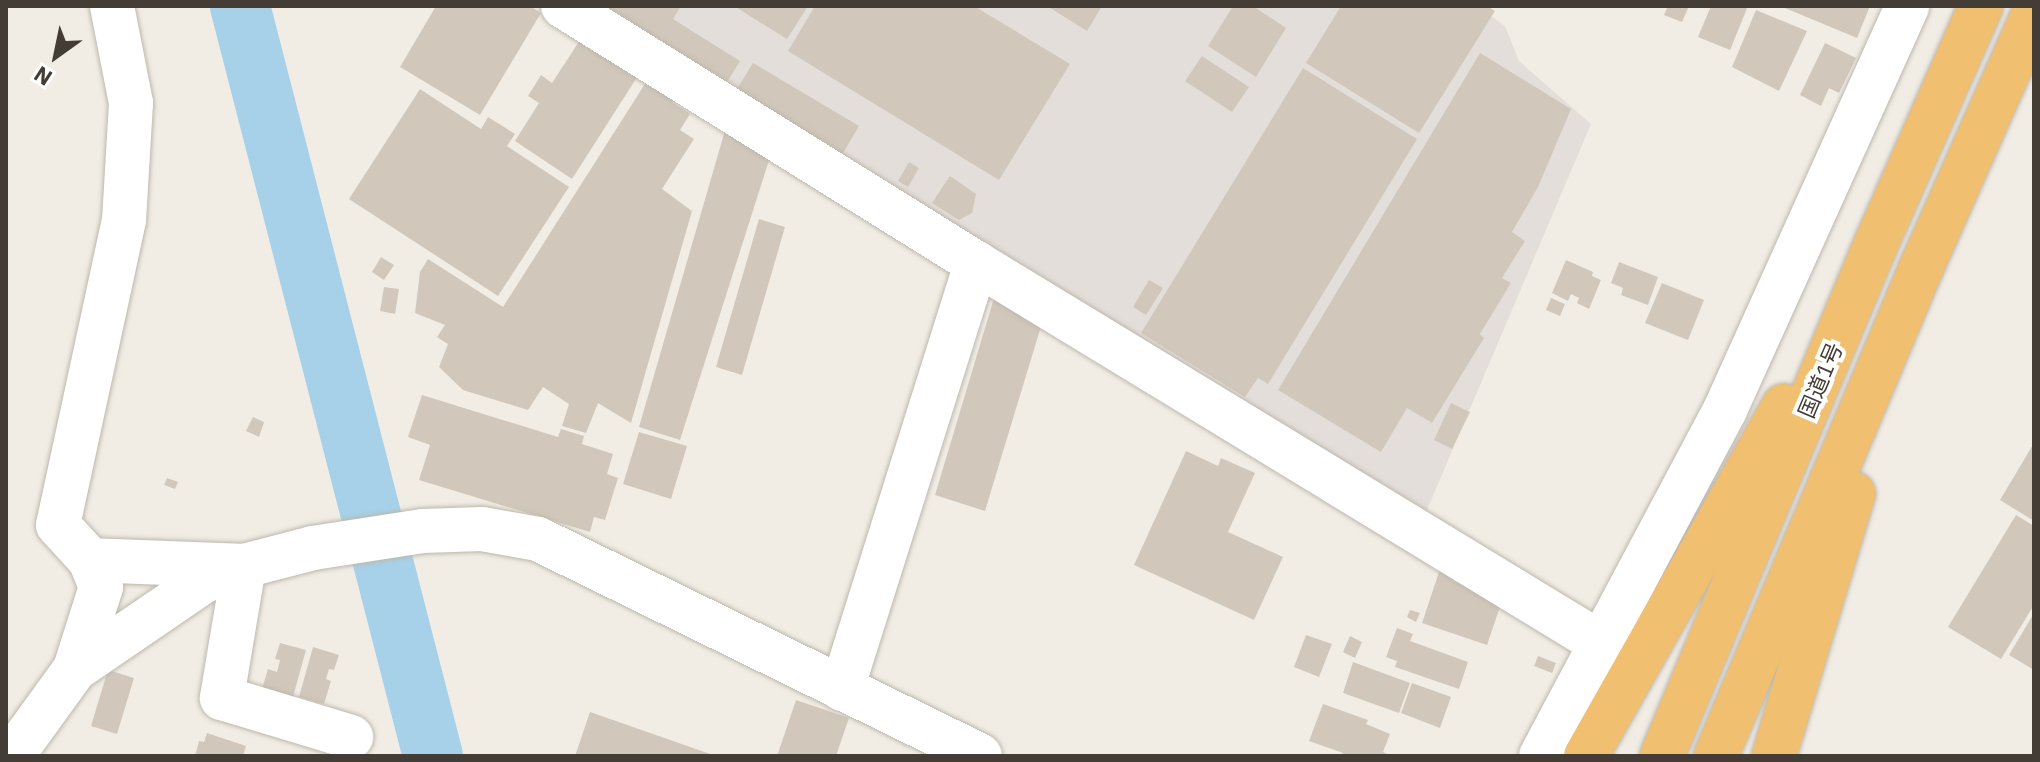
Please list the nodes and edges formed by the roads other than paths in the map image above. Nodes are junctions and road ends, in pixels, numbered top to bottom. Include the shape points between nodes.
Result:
1 (112, 6) edge
2 (563, 6) edge
3 (1907, 6) edge
4 (1981, 6) edge
5 (2034, 13) edge
6 (1876, 244) junction
7 (976, 263) junction
8 (1922, 266) junction
9 (90, 560) junction
10 (244, 566) junction
11 (1602, 644) junction
12 (75, 669) junction
13 (842, 689) junction
14 (351, 737) dead end
15 (12, 756) edge
16 (980, 756) edge
17 (1541, 756) edge
18 (1586, 756) edge
19 (1662, 756) edge
20 (1716, 756) edge
21 (1774, 756) edge

1 - 9 street via 131,103 124,220 58,525
2 - 7 street
3 - 11 street via 1725,410
4 - 6 highway, 国道1号
5 - 8 highway
6 - 18 highway
6 - 19 highway, 国道1号
7 - 11 street
7 - 13 street
8 - 20 highway
8 - 21 highway
9 - 10 street
9 - 12 street via 101,587
10 - 12 street via 204,581
10 - 13 street via 313,548 423,531 482,529 538,539
10 - 14 street via 222,698
11 - 17 street
12 - 15 street
13 - 16 street

